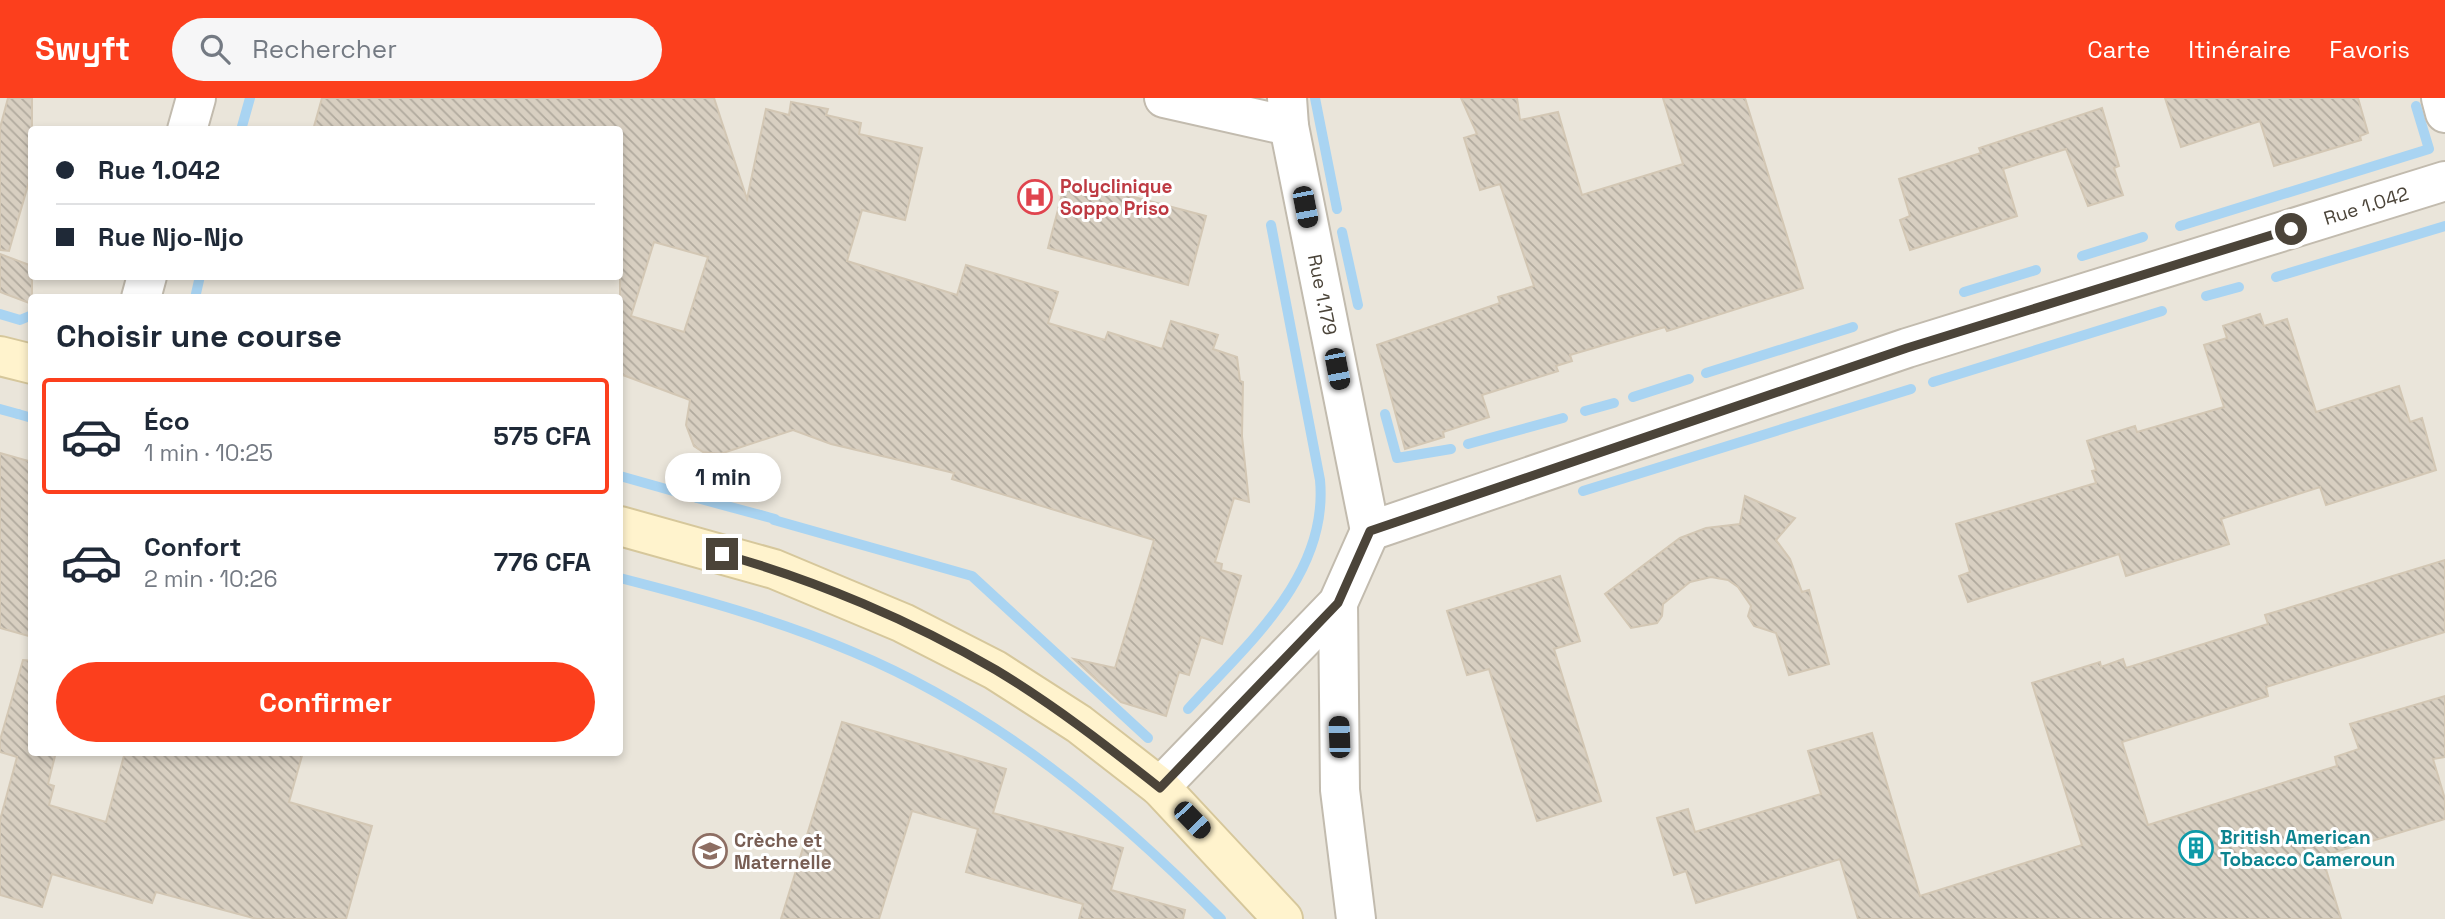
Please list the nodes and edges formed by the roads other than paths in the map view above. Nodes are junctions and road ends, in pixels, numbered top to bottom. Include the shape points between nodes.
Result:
1 (196, 98) edge
2 (1164, 98) edge
3 (2441, 98) edge
4 (1288, 112) edge
5 (2445, 113) edge
6 (188, 126) edge
7 (2445, 181) edge
8 (0, 356) edge
9 (28, 363) edge
10 (623, 527) edge
11 (1370, 531) junction
12 (1338, 603) junction
13 (1160, 788) junction
14 (1283, 919) edge
15 (1356, 919) edge

1 - 6 street
2 - 4 street
3 - 5 street
4 - 11 street, Rue 1.179
7 - 11 street, Rue 1.042 via 1907,348
8 - 9 main road
10 - 13 main road via 774,569 903,623 995,670 1079,724
11 - 12 street
12 - 13 street
12 - 15 street via 1340,790
13 - 14 main road

